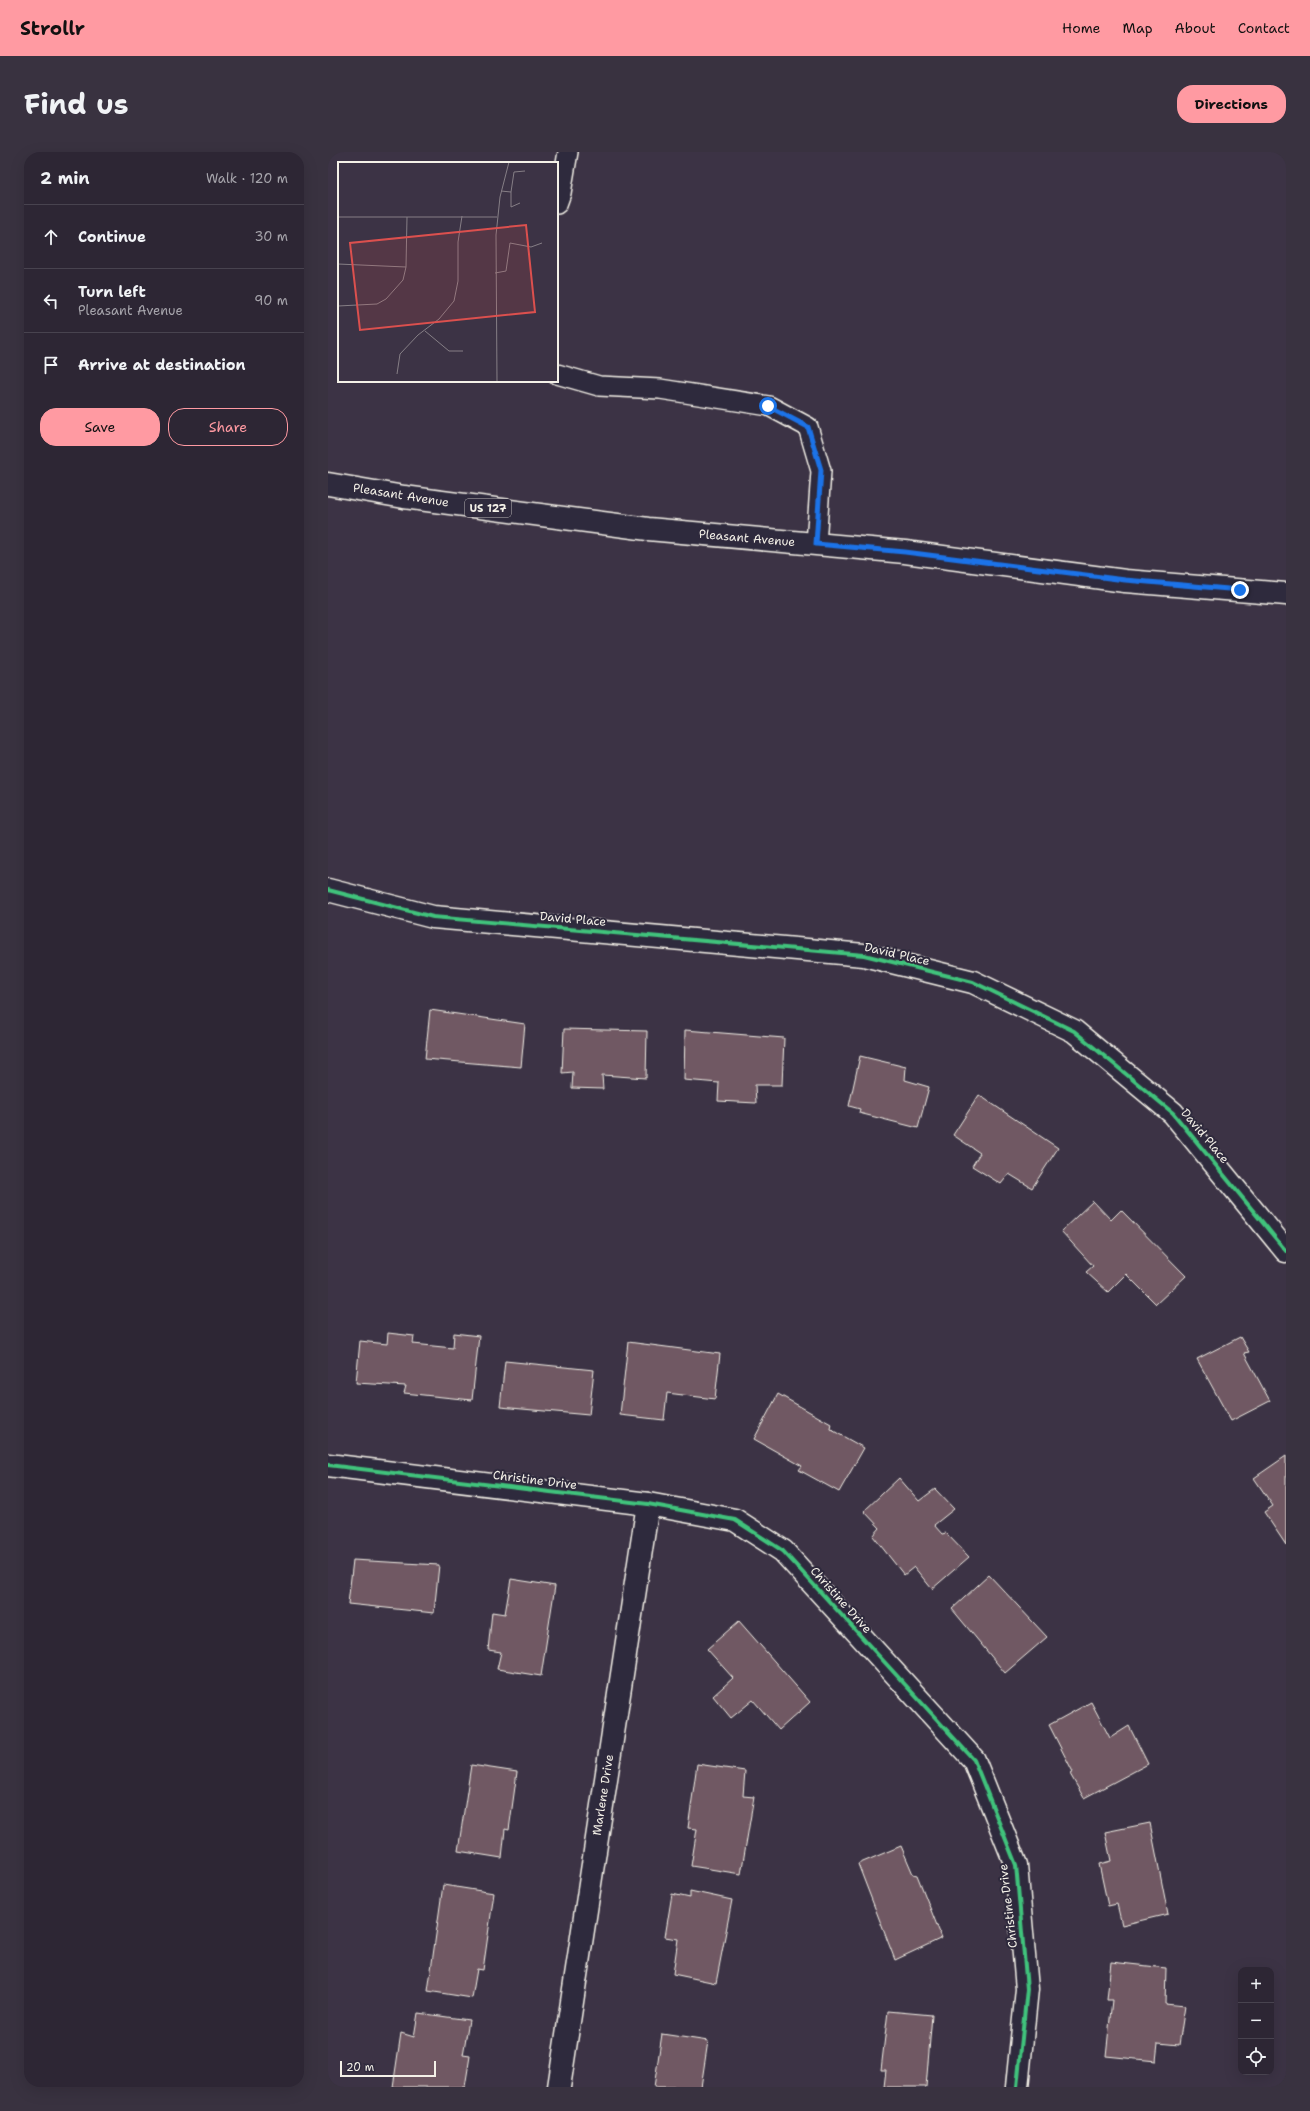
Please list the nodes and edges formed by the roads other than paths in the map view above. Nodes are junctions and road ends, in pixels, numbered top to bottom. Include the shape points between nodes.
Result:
1 (568, 152) edge
2 (558, 201) edge
3 (558, 374) edge
4 (328, 484) edge
5 (816, 544) junction
6 (1286, 594) edge
7 (328, 890) edge
8 (1286, 1251) edge
9 (328, 1465) edge
10 (648, 1504) junction
11 (559, 2087) edge
12 (1017, 2087) edge

1 - 2 lane
3 - 5 lane via 599,386 660,389 768,406 808,427 821,470
4 - 5 street, Pleasant Avenue / US 127 via 404,497 648,529
5 - 6 street, Pleasant Avenue / US 127 via 905,552 1125,580
7 - 8 street, David Place via 433,917 864,955 972,982 1074,1031 1173,1113
9 - 10 street, Christine Drive
10 - 11 street, Marlene Drive
10 - 12 street, Christine Drive via 735,1520 783,1551 974,1760 1016,1865 1027,1989

